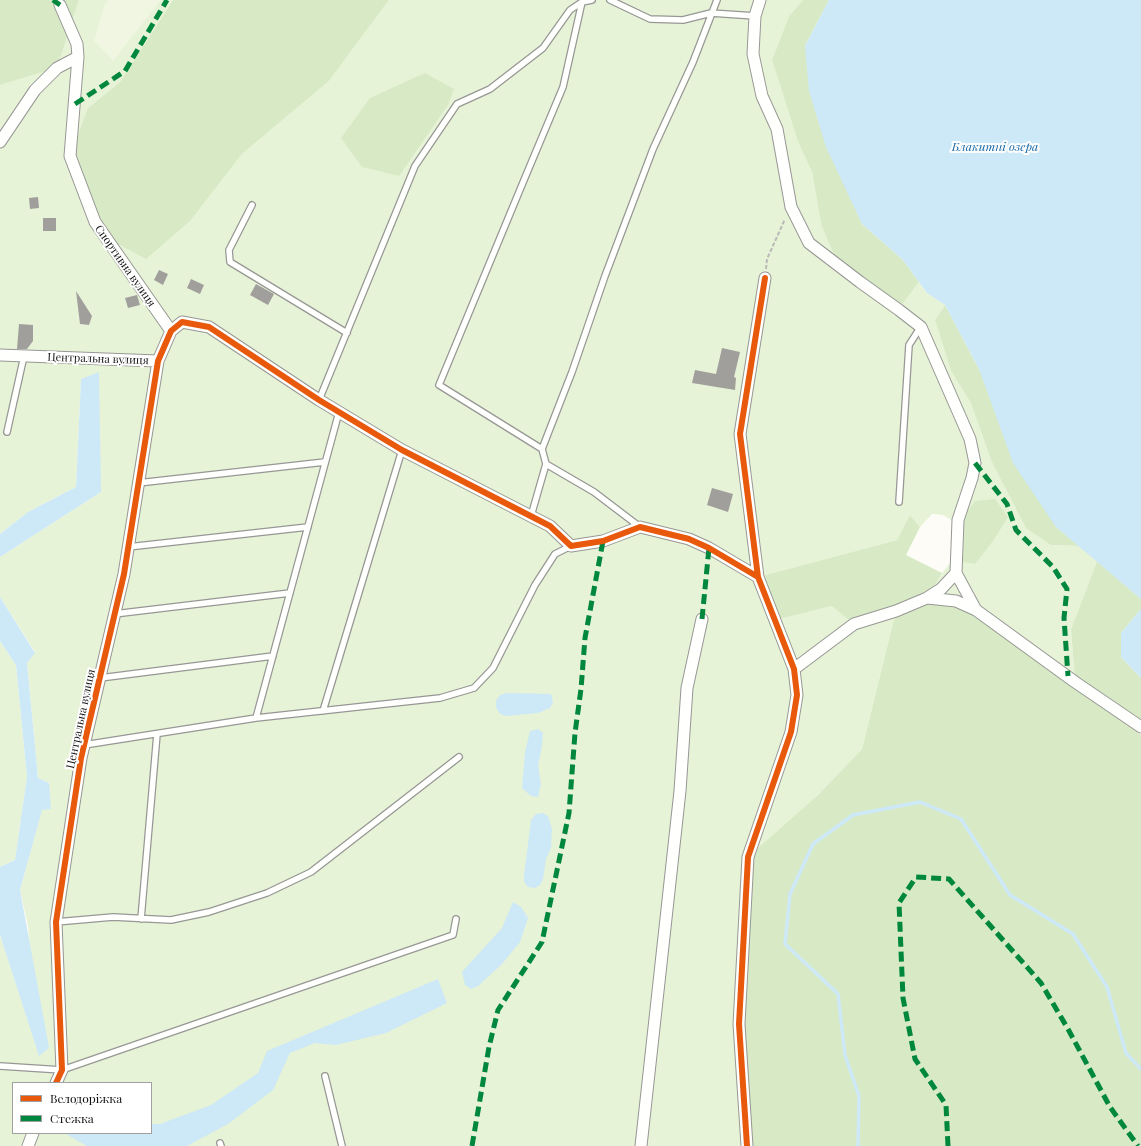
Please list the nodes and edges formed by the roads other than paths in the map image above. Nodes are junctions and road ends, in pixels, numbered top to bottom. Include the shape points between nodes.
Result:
1 (592, 0) edge
2 (610, 0) edge
3 (717, 0) edge
4 (760, 0) edge
5 (582, 2) junction
6 (60, 5) dead end
7 (711, 13) junction
8 (755, 16) junction
9 (78, 57) junction
10 (0, 142) edge
11 (252, 205) dead end
12 (765, 278) road end
13 (921, 327) junction
14 (171, 331) junction
15 (347, 333) junction
16 (0, 355) edge
17 (24, 356) junction
18 (158, 361) junction
19 (319, 400) junction
20 (339, 412) junction
21 (7, 432) dead end
22 (542, 449) junction
23 (402, 450) junction
24 (325, 462) junction
25 (546, 464) junction
26 (138, 483) junction
27 (899, 502) dead end
28 (531, 516) junction
29 (308, 527) junction
30 (640, 527) junction
31 (571, 546) junction
32 (128, 547) junction
33 (956, 573) junction
34 (758, 577) junction
35 (290, 593) junction
36 (927, 598) junction
37 (976, 610) junction
38 (114, 614) junction
39 (702, 619) dead end
40 (273, 656) junction
41 (794, 669) junction
42 (100, 678) junction
43 (323, 711) junction
44 (256, 718) junction
45 (1141, 727) edge
46 (157, 734) junction
47 (84, 745) junction
48 (459, 757) dead end
49 (141, 919) junction
50 (456, 919) dead end
51 (56, 922) junction
52 (0, 1066) edge
53 (62, 1070) junction
54 (325, 1076) dead end
55 (56, 1082) edge
56 (33, 1134) edge
57 (28, 1146) edge
58 (342, 1146) edge
59 (640, 1146) edge
60 (746, 1146) edge

1 - 5 lane
2 - 7 lane via 650,18 683,20
3 - 7 lane
4 - 8 street
5 - 15 lane via 570,10 543,48 490,89 457,104 415,166
5 - 22 lane via 563,87 439,386
6 - 9 street, Спортивна вулиця via 77,44
7 - 8 lane
7 - 22 lane via 693,62 653,149
8 - 13 street via 753,54 762,96 778,129 791,207 809,243
9 - 10 street via 57,68 35,90
9 - 14 street, Спортивна вулиця via 70,156 95,222
11 - 15 lane via 230,250 230,262
12 - 34 street via 740,434
13 - 27 lane via 909,345
13 - 33 street via 970,438 975,463 958,520
14 - 18 street
14 - 19 street via 182,322 209,327
15 - 19 lane
16 - 17 street, Центральна вулиця
17 - 18 street, Центральна вулиця
17 - 21 lane
18 - 26 street, Центральна вулиця
19 - 20 street
20 - 23 street
20 - 24 lane
22 - 25 lane
23 - 28 street
23 - 43 lane
24 - 26 lane
24 - 29 lane
25 - 28 lane
25 - 30 lane via 594,492
26 - 32 street, Центральна вулиця
28 - 31 street via 550,526
29 - 32 lane
29 - 35 lane
30 - 31 street via 603,541
30 - 34 street via 689,539
31 - 43 lane via 555,554 535,585 493,668 474,688 440,698
32 - 38 street, Центральна вулиця
33 - 36 street via 941,589
33 - 37 street
34 - 41 street
35 - 38 lane
35 - 40 lane
36 - 37 street via 956,601
36 - 41 street via 854,624
37 - 45 street
38 - 42 street, Центральна вулиця
39 - 59 street via 687,688 680,791
40 - 42 lane
40 - 44 lane
41 - 60 street via 797,695 791,732 748,857 739,1024
42 - 47 street, Центральна вулиця
43 - 44 lane
44 - 46 lane
46 - 47 lane
46 - 49 lane
47 - 51 street, Центральна вулиця
48 - 49 lane via 311,872 267,893 209,912 171,920
49 - 51 lane via 113,917
50 - 53 lane via 453,935
51 - 53 street, Центральна вулиця
52 - 53 lane
53 - 55 street, Центральна вулиця
54 - 58 lane
56 - 57 street

